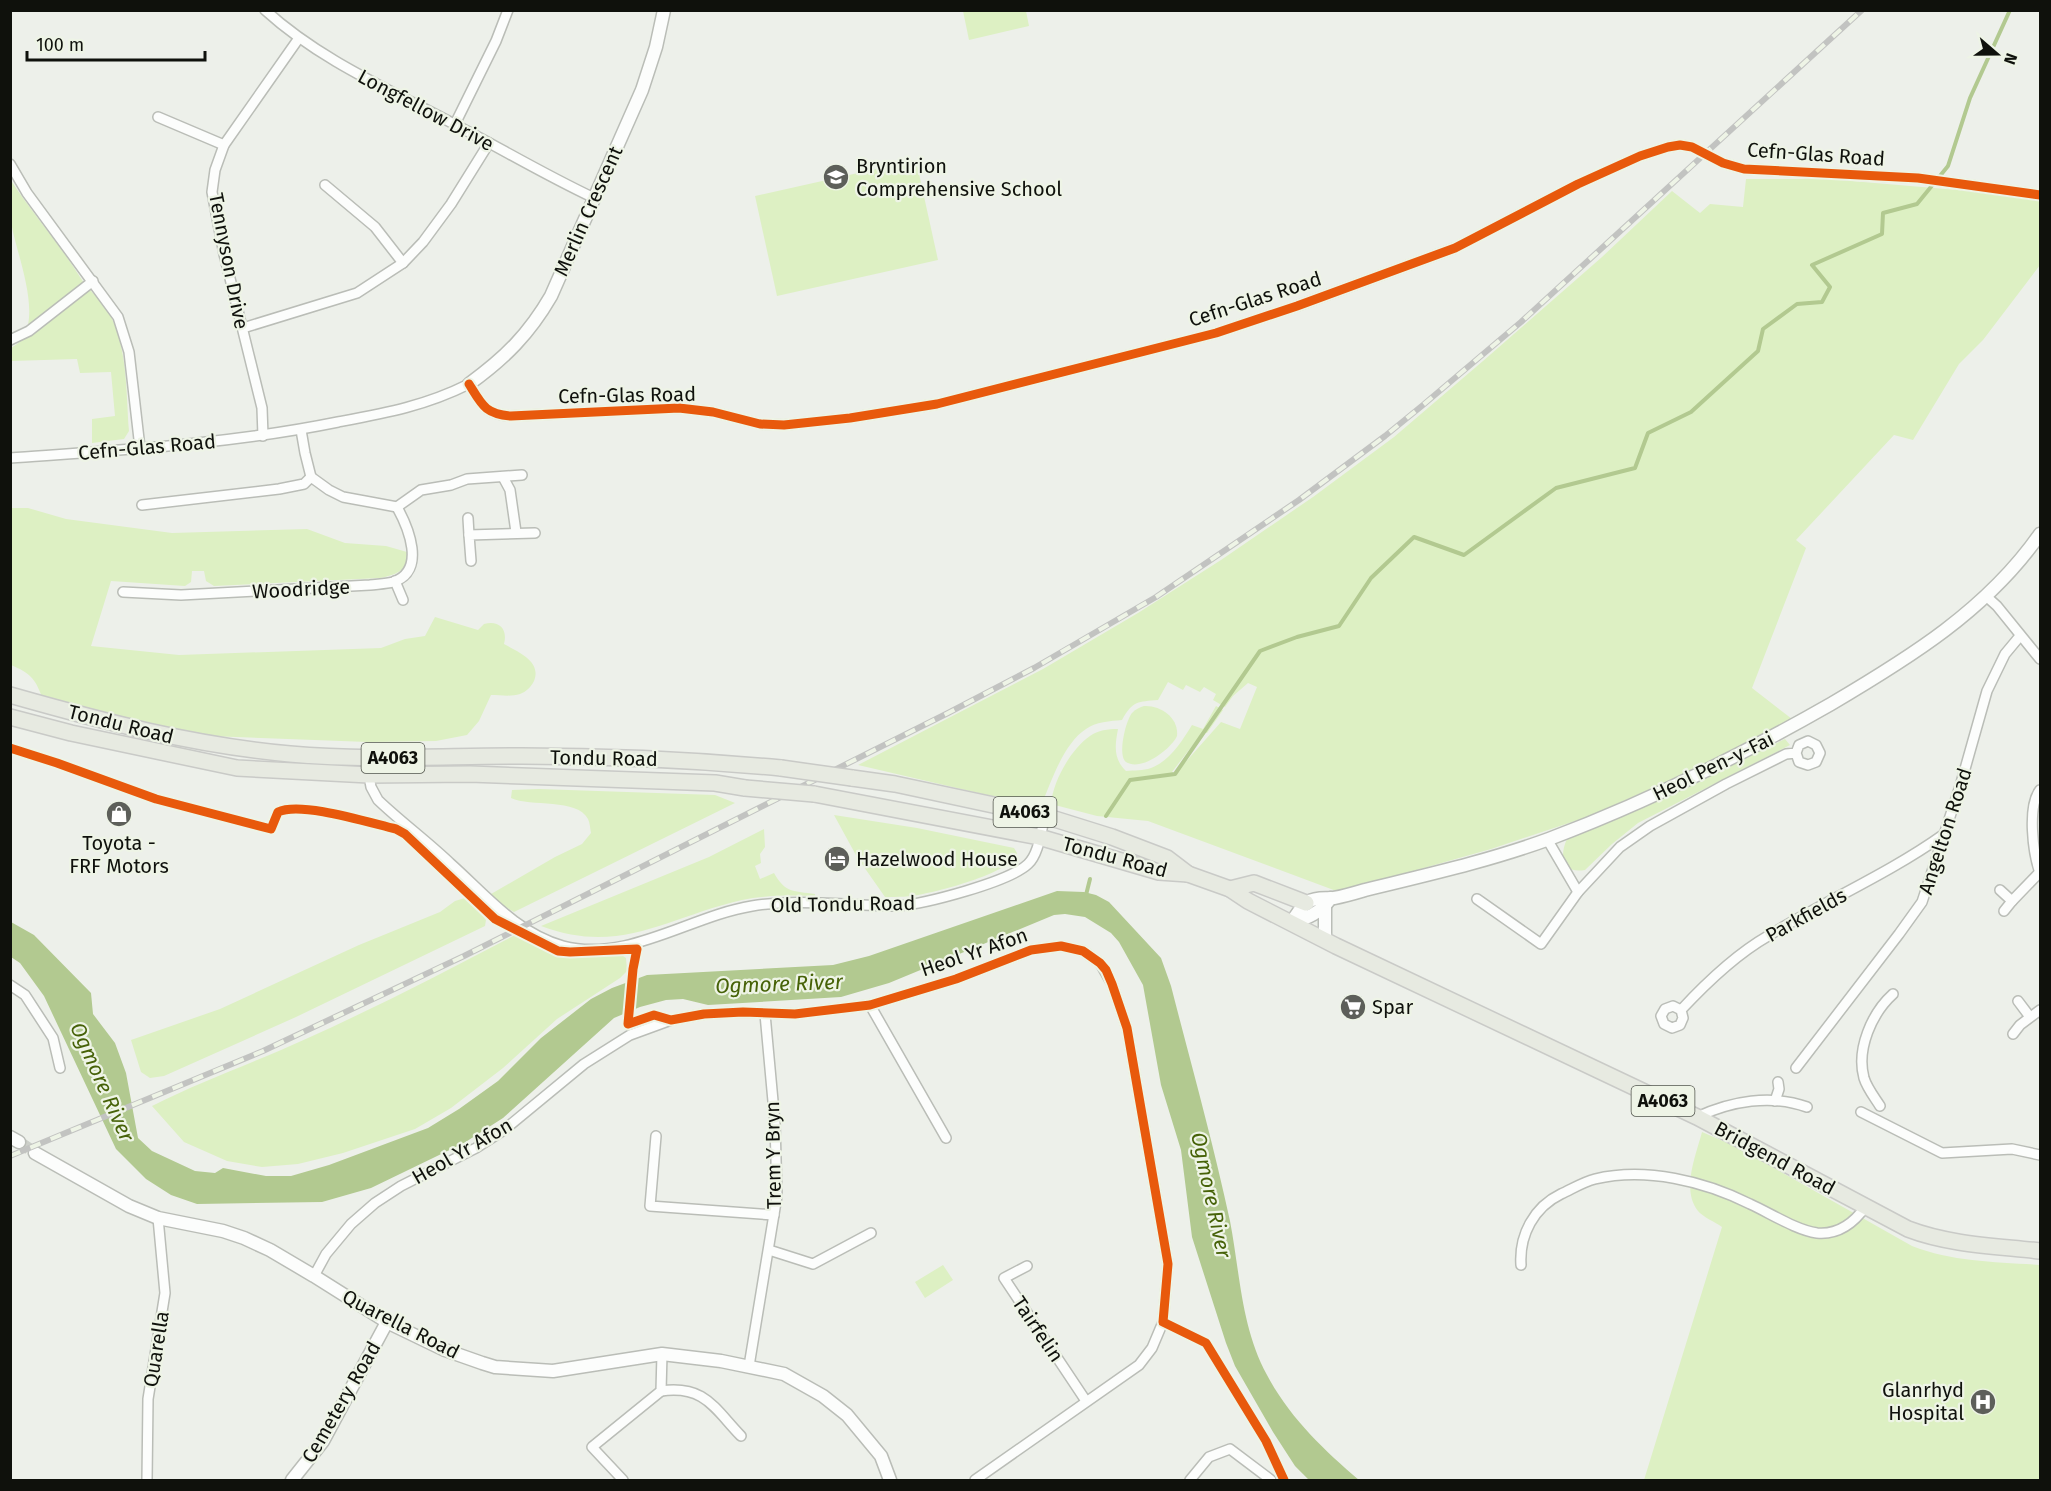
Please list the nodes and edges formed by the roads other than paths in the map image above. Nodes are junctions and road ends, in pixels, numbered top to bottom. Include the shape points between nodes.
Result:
1 (265, 10) edge
2 (508, 10) edge
3 (664, 10) edge
4 (299, 38) junction
5 (158, 117) dead end
6 (454, 124) junction
7 (489, 143) junction
8 (224, 145) junction
9 (10, 165) edge
10 (325, 185) dead end
11 (2040, 195) edge
12 (594, 198) junction
13 (403, 263) junction
14 (93, 281) junction
15 (243, 328) junction
16 (10, 340) edge
17 (469, 384) junction
18 (301, 430) junction
19 (263, 436) junction
20 (140, 448) junction
21 (10, 458) edge
22 (522, 475) dead end
23 (311, 477) junction
24 (503, 477) junction
25 (142, 505) dead end
26 (397, 507) junction
27 (468, 519) dead end
28 (516, 532) junction
29 (535, 532) dead end
30 (2040, 534) edge
31 (469, 536) junction
32 (471, 561) dead end
33 (395, 581) junction
34 (123, 592) dead end
35 (1986, 597) junction
36 (403, 600) dead end
37 (2020, 636) junction
38 (2040, 659) edge
39 (10, 695) edge
40 (10, 717) edge
41 (1796, 753) dead end
42 (366, 759) junction
43 (369, 775) junction
44 (2040, 790) edge
45 (1045, 816) junction
46 (1943, 836) junction
47 (1040, 837) junction
48 (1547, 839) junction
49 (2040, 872) edge
50 (1188, 874) junction
51 (1230, 889) junction
52 (2000, 890) dead end
53 (1578, 892) junction
54 (1477, 899) dead end
55 (2012, 901) junction
56 (1328, 902) junction
57 (1306, 903) junction
58 (2004, 911) dead end
59 (1291, 923) junction
60 (1325, 940) junction
61 (10, 985) edge
62 (1893, 993) dead end
63 (2018, 1000) dead end
64 (870, 1005) junction
65 (1681, 1010) dead end
66 (2040, 1010) edge
67 (765, 1014) junction
68 (2030, 1017) junction
69 (2013, 1034) dead end
70 (60, 1068) dead end
71 (1796, 1068) dead end
72 (1778, 1082) dead end
73 (1775, 1101) junction
74 (1807, 1107) dead end
75 (1861, 1112) dead end
76 (1697, 1117) junction
77 (1873, 1119) junction
78 (656, 1136) dead end
79 (946, 1138) dead end
80 (35, 1153) tunnel mouth
81 (2040, 1155) edge
82 (1866, 1206) junction
83 (774, 1215) junction
84 (158, 1218) junction
85 (871, 1233) dead end
86 (769, 1250) junction
87 (2040, 1251) edge
88 (1521, 1264) dead end
89 (1027, 1266) dead end
90 (314, 1276) junction
91 (387, 1322) junction
92 (662, 1354) junction
93 (749, 1366) junction
94 (661, 1390) junction
95 (1086, 1401) junction
96 (741, 1436) dead end
97 (147, 1480) edge
98 (292, 1480) edge
99 (623, 1480) edge
100 (890, 1480) edge
101 (975, 1480) edge
102 (1190, 1480) edge
103 (1271, 1480) edge

1 - 4 street, Longfellow Drive
2 - 6 street
3 - 12 street, Merlin Crescent via 651,66
4 - 6 street, Longfellow Drive via 342,66
4 - 8 street, Tennyson Drive
5 - 8 street
6 - 7 street, Longfellow Drive
7 - 12 street, Longfellow Drive
7 - 13 street via 451,204
8 - 15 street, Tennyson Drive via 212,192
9 - 14 street
10 - 13 street via 375,227
11 - 17 street, Cefn-Glas Road via 1928,179 1744,169 1680,145 1640,156 1578,184 1455,248 1297,306 1216,333 937,404 784,425 679,408 496,415 482,405
12 - 17 street, Merlin Crescent via 537,320 504,357
13 - 15 street via 357,293
14 - 16 street via 27,332
14 - 20 street via 118,317 129,352
15 - 19 street, Tennyson Drive via 262,408
17 - 18 street, Cefn-Glas Road via 409,409
18 - 19 street, Cefn-Glas Road
18 - 23 street
19 - 20 street, Cefn-Glas Road
20 - 21 street, Cefn-Glas Road
22 - 24 street
23 - 25 street via 304,484 279,489
23 - 26 street via 343,497
24 - 26 street via 467,479 421,490
24 - 28 street via 510,490
26 - 33 street via 410,534 412,553 408,570
27 - 31 street
28 - 29 street
28 - 31 street
30 - 35 street, Heol Pen-y-Fai
31 - 32 street
33 - 34 street, Woodridge via 204,594
33 - 36 street
35 - 37 street
35 - 48 street, Heol Pen-y-Fai via 1907,659 1774,737 1675,787
37 - 38 street
37 - 46 street, Angelton Road via 1987,691
39 - 42 main road, Tondu Road / A4063 via 171,738 289,754
40 - 43 main road, Tondu Road / A4063 via 217,766
41 - 53 street via 1786,754 1650,826 1620,847
42 - 43 street, Old Tondu Road
42 - 45 main road, Tondu Road / A4063, bridge via 668,759 781,768 895,784
43 - 47 main road, Tondu Road / A4063, bridge via 470,774 714,783 814,794
43 - 47 street, Old Tondu Road via 378,800 497,909 527,930 578,948 623,946 731,910 767,904 924,903 1022,868 1032,859
44 - 49 street via 2032,816
45 - 47 street, Old Tondu Road
45 - 50 main road, Tondu Road / A4063 via 1167,858
46 - 65 street, Parkfields via 1767,936 1714,976
46 - 71 street, Angelton Road via 1922,902
47 - 50 main road, Tondu Road / A4063 via 1160,872
48 - 53 street
48 - 56 street, Heol Pen-y-Fai
49 - 55 street
50 - 51 main road, Tondu Road / A4063
51 - 57 main road via 1254,884
51 - 59 main road, Tondu Road / A4063
52 - 55 street
53 - 54 street via 1541,944
55 - 58 street
56 - 57 street, Heol Pen-y-Fai via 1317,898
56 - 59 street, Heol Pen-y-Fai via 1310,917
56 - 60 street
57 - 59 street
59 - 60 main road, Bridgend Road / A4063
60 - 76 main road, Bridgend Road / A4063
61 - 70 street via 25,995 53,1038
62 - 77 street via 1868,1029 1862,1063 1864,1080 1882,1104
63 - 68 street
64 - 67 street, Heol Yr Afon
64 - 79 street
64 - 95 street, Heol Yr Afon via 1049,946 1083,951 1100,963 1112,984 1127,1029 1168,1264 1163,1322 1152,1348 1139,1365
66 - 68 street
67 - 83 street, Trem Y Bryn via 774,1122
67 - 90 street, Heol Yr Afon via 704,1014 671,1020 630,1035 584,1064 504,1130 375,1203 351,1224
68 - 69 street
72 - 73 street
73 - 74 street
73 - 76 street via 1735,1103
75 - 77 street
76 - 82 main road, Bridgend Road / A4063
77 - 81 street via 1942,1153 2012,1149
78 - 83 street via 650,1206
80 - 84 street, Quarella Road
82 - 87 main road, Bridgend Road / A4063 via 1924,1235
82 - 88 street via 1848,1226 1818,1233 1733,1195 1690,1181 1614,1176 1572,1189 1538,1212 1529,1223 1522,1244
83 - 86 street, Trem Y Bryn
84 - 90 street, Quarella Road via 244,1238
84 - 97 street, Quarella via 165,1293 148,1399
85 - 86 street via 813,1264
86 - 93 street, Trem Y Bryn
89 - 95 street, Tairfelin via 1004,1278
90 - 91 street, Quarella Road
91 - 92 street, Quarella Road via 445,1350 495,1367 552,1371
91 - 98 street, Cemetery Road via 323,1441
92 - 93 street, Quarella Road
92 - 94 street
93 - 100 street, Quarella Road via 784,1374 847,1415 881,1456
94 - 96 street via 696,1392
94 - 99 street via 592,1447
95 - 101 street, Heol Yr Afon
102 - 103 street via 1209,1457 1230,1449

